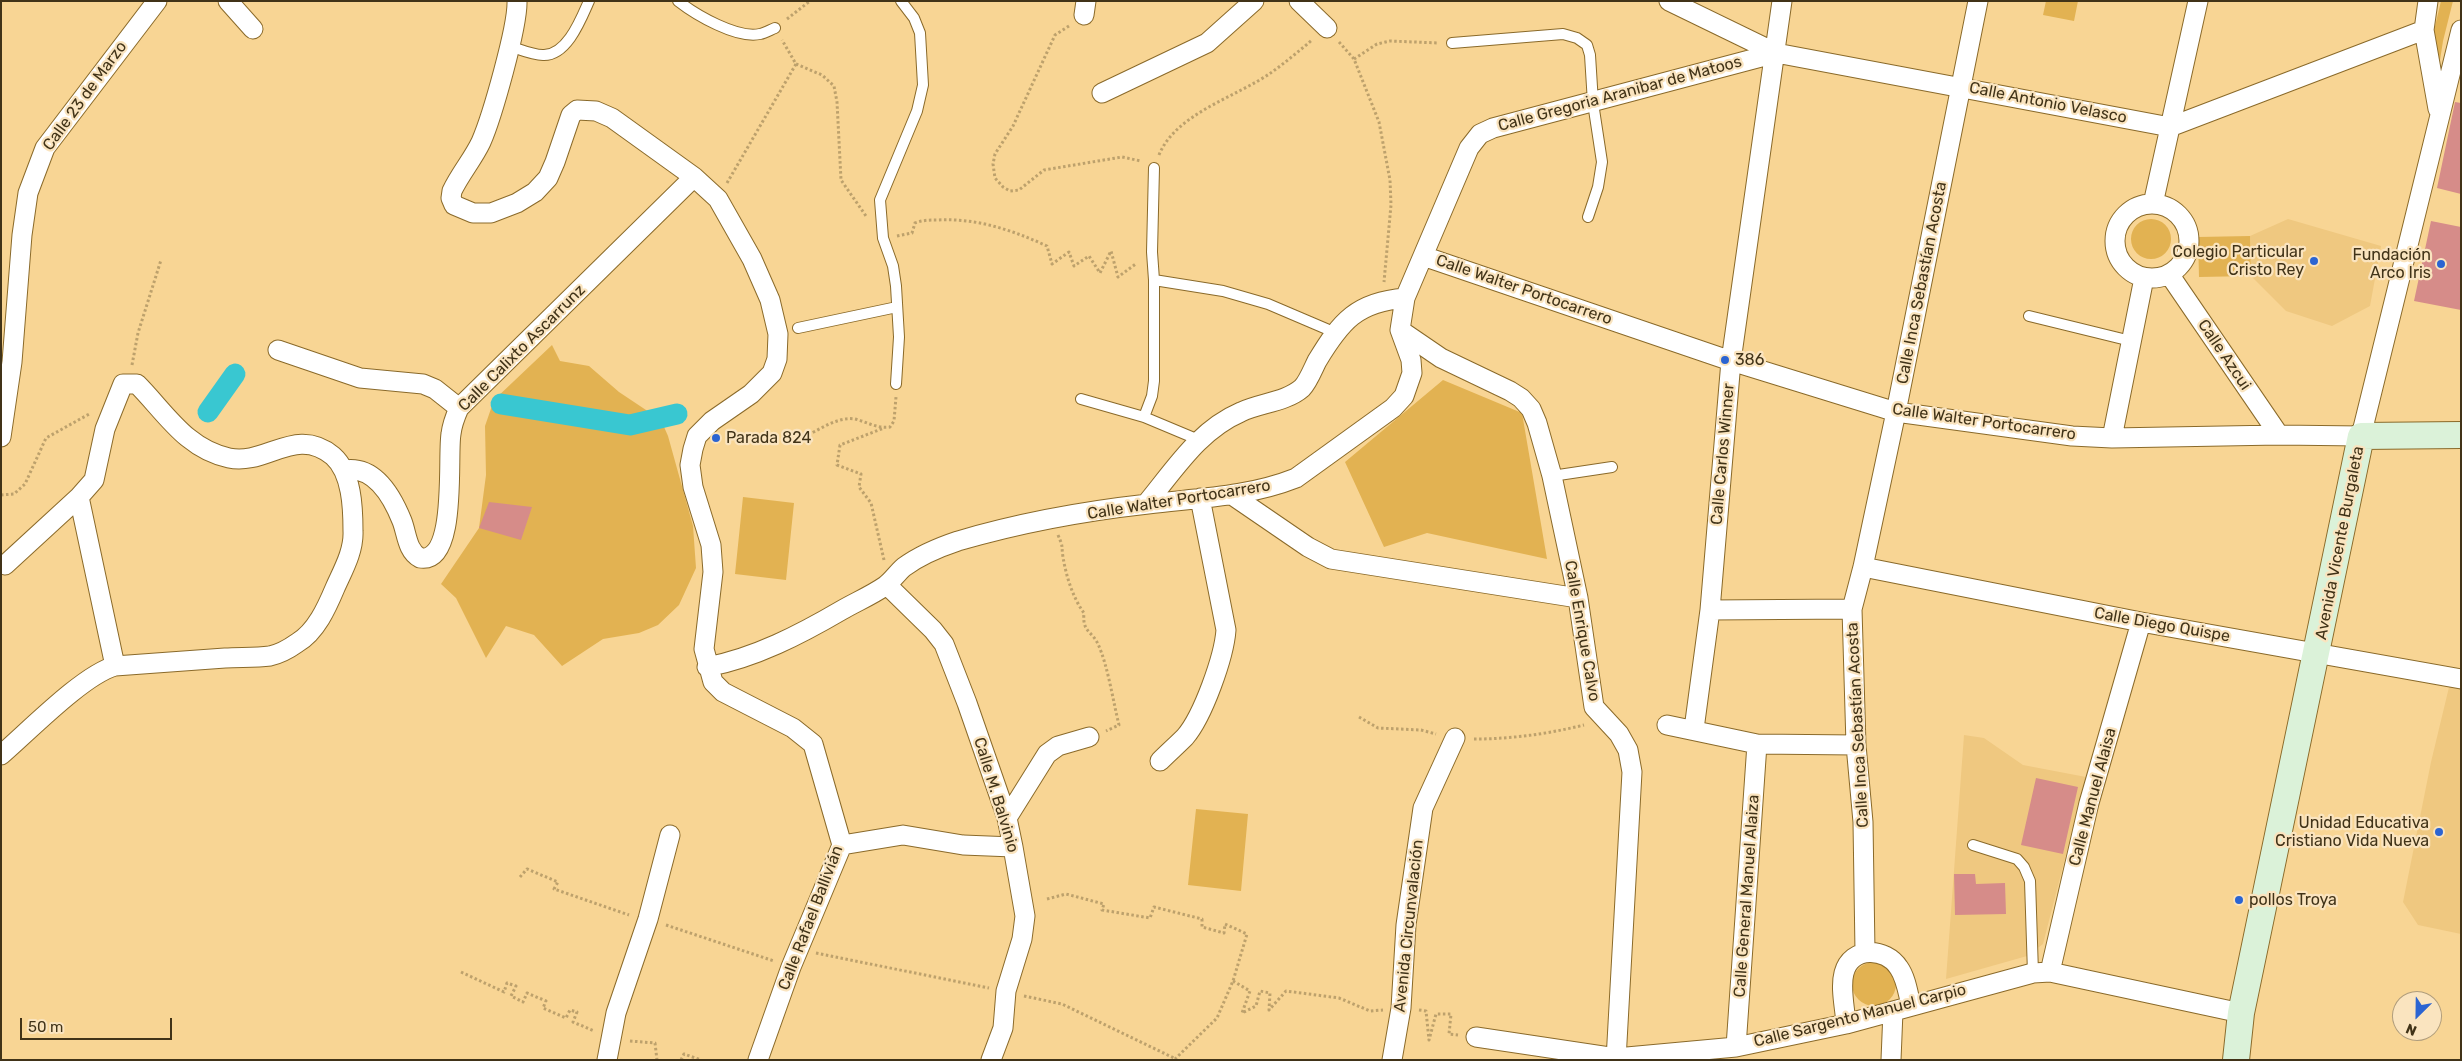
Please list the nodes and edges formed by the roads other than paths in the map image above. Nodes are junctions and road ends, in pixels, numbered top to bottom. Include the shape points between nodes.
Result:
1 (157, 1) edge
2 (228, 1) edge
3 (516, 1) edge
4 (589, 1) edge
5 (678, 1) edge
6 (901, 1) edge
7 (1254, 1) edge
8 (1299, 1) edge
9 (1669, 1) edge
10 (1782, 1) edge
11 (1978, 1) edge
12 (2198, 1) edge
13 (2428, 1) edge
14 (774, 28) road end
15 (1327, 28) road end
16 (253, 29) dead end
17 (2424, 30) junction
18 (2461, 30) edge
19 (1452, 43) road end
20 (509, 46) junction
21 (1776, 53) junction
22 (1961, 86) junction
23 (1102, 93) dead end
24 (1593, 102) junction
25 (2439, 115) junction
26 (2170, 127) junction
27 (1154, 168) road end
28 (694, 177) junction
29 (2153, 204) junction
30 (1588, 217) dead end
31 (1423, 256) junction
32 (2169, 274) junction
33 (2144, 278) junction
34 (1154, 280) junction
35 (1405, 298) junction
36 (897, 307) junction
37 (2029, 316) dead end
38 (798, 328) dead end
39 (1400, 330) junction
40 (1336, 333) junction
41 (2131, 340) junction
42 (278, 350) dead end
43 (1731, 361) junction
44 (896, 384) road end
45 (1081, 399) dead end
46 (459, 408) junction
47 (1896, 412) junction
48 (1144, 417) junction
49 (2278, 435) junction
50 (2461, 435) edge
51 (2361, 436) junction
52 (2, 437) edge
53 (2112, 438) junction
54 (1199, 440) junction
55 (1612, 467) dead end
56 (344, 470) junction
57 (1552, 476) junction
58 (1232, 495) junction
59 (79, 497) junction
60 (1200, 498) junction
61 (1146, 504) junction
62 (5, 565) dead end
63 (1863, 567) junction
64 (887, 585) junction
65 (1578, 598) junction
66 (1852, 609) junction
67 (1710, 610) junction
68 (2141, 622) junction
69 (2318, 653) junction
70 (115, 666) junction
71 (707, 667) junction
72 (2461, 679) edge
73 (1667, 725) dead end
74 (1694, 729) junction
75 (1089, 738) road end
76 (1455, 738) road end
77 (1757, 744) junction
78 (1856, 745) junction
79 (1, 755) edge
80 (1160, 761) dead end
81 (1007, 818) junction
82 (670, 835) dead end
83 (1973, 845) dead end
84 (842, 846) junction
85 (1014, 847) junction
86 (1865, 952) junction
87 (2041, 972) junction
88 (1911, 1005) junction
89 (1893, 1011) junction
90 (2241, 1013) junction
91 (1846, 1024) junction
92 (1476, 1037) road end
93 (1736, 1047) junction
94 (1616, 1059) edge
95 (607, 1060) edge
96 (758, 1060) edge
97 (991, 1060) edge
98 (1392, 1060) edge
99 (1891, 1060) edge
100 (2236, 1060) edge

1 - 52 street, Calle 23 de Marzo via 45,148 28,193
2 - 16 street
3 - 20 street, Calle Rafael Ballivián
4 - 20 lane via 568,41 560,48 543,55
5 - 14 lane via 706,19 742,32 760,34
6 - 36 lane via 920,33 923,84 917,111 880,200 883,238 893,266
7 - 23 street via 1208,43
8 - 15 street
9 - 21 street, Calle Antonio Velasco
10 - 21 street, Calle Carlos Winner
11 - 22 street, Calle Inca Sebastían Acosta
12 - 26 street
13 - 17 street
17 - 25 street
17 - 26 street
18 - 25 street, Avenida Vicente Burgaleta
19 - 24 lane via 1563,34 1577,38 1587,45 1590,55
20 - 28 street, Calle Rafael Ballivián via 483,135 452,191 454,205 473,213 491,213 535,192 548,178 570,115 577,110 596,111 612,118
21 - 22 street, Calle Antonio Velasco
21 - 24 street, Calle Gregoria Aranibar de Matoos
21 - 43 street, Calle Carlos Winner
22 - 26 street, Calle Antonio Velasco
22 - 47 street, Calle Inca Sebastían Acosta
24 - 30 lane via 1602,162
24 - 31 street, Calle Gregoria Aranibar de Matoos via 1480,134 1469,148
25 - 51 street, Avenida Vicente Burgaleta
26 - 29 street
27 - 34 lane
28 - 46 street, Calle Calixto Ascarrunz
28 - 71 street, Calle Rafael Ballivián via 718,199 752,259 770,300 778,334 777,359 772,373 751,394 712,421 698,436 693,449 690,465 693,487 711,544 713,572 704,649
29 - 32 street via 2165,206 2176,213 2189,233 2186,257
29 - 33 street via 2132,209 2118,226 2115,236 2115,248 2125,267
31 - 35 street, Calle Walter Portocarrero
31 - 43 street, Calle Walter Portocarrero
32 - 33 street
32 - 49 street, Calle Azcui
33 - 41 street
34 - 40 lane via 1232,293 1268,304
34 - 48 lane via 1154,381
35 - 39 street, Calle Walter Portocarrero
35 - 40 street via 1382,300 1358,310
36 - 38 lane
36 - 44 lane
37 - 41 lane
39 - 57 street, Calle Enrique Calvo via 1441,358 1521,398 1537,423
39 - 58 street, Calle Walter Portocarrero via 1412,360 1412,373 1404,396 1393,408 1296,478
40 - 54 street via 1303,387 1242,412 1215,426
41 - 53 street
42 - 46 street via 360,378 423,384
43 - 47 street, Calle Walter Portocarrero
43 - 67 street, Calle Carlos Winner
45 - 48 lane
46 - 56 street, Calle Calixto Ascarrunz via 450,435 444,532 432,557 420,558 411,550 395,506 374,478 363,470
47 - 53 street, Calle Walter Portocarrero via 2072,436
47 - 63 street, Calle Inca Sebastían Acosta
48 - 54 lane
49 - 51 street, Calle Walter Portocarrero
49 - 53 street, Calle Walter Portocarrero
50 - 51 main road, Calle Walter Portocarrero
51 - 69 main road, Avenida Vicente Burgaleta
54 - 61 street
55 - 57 lane
56 - 59 street via 334,457 307,444 242,459 206,450 180,432 136,384 129,383 120,387 105,429 94,480
56 - 70 street via 353,520 348,559 322,617 299,642 271,656
57 - 65 street, Calle Enrique Calvo
58 - 60 street, Calle Walter Portocarrero
58 - 65 street via 1308,547 1344,563
59 - 62 street
59 - 70 street
60 - 61 street, Calle Walter Portocarrero
60 - 80 street via 1226,630 1225,645 1195,722
61 - 64 street, Calle Walter Portocarrero via 957,542 904,567
63 - 66 street, Calle Inca Sebastían Acosta
63 - 68 street, Calle Diego Quispe
64 - 71 street, Calle Walter Portocarrero via 824,622 749,656
64 - 81 street, Calle M. Balvinio via 944,644
65 - 94 street, Calle Enrique Calvo via 1594,707 1619,734 1628,750 1632,772
66 - 67 street
66 - 78 street, Calle Inca Sebastían Acosta
67 - 74 street, Calle Carlos Winner
68 - 69 street, Calle Diego Quispe
68 - 87 street, Calle Manuel Alaisa
69 - 72 street, Calle Diego Quispe
69 - 90 main road, Avenida Vicente Burgaleta
70 - 79 street via 106,668 81,685
71 - 84 street, Calle Rafael Ballivián via 713,682 723,692 794,728 813,744
73 - 74 street
74 - 77 street
75 - 81 street via 1058,746 1047,754
76 - 98 street, Avenida Circunvalación via 1423,808 1406,925 1401,1008
77 - 78 street
77 - 93 street, Calle General Manuel Alaiza
78 - 86 street, Calle Inca Sebastían Acosta via 1863,822
81 - 85 street, Calle M. Balvinio
82 - 95 street via 648,919 616,1013
83 - 87 lane via 2017,859 2024,867 2030,881
84 - 85 street via 903,835 963,845
84 - 96 street, Calle Rafael Ballivián via 798,949
85 - 97 street, Calle M. Balvinio via 1025,916 1006,992 1002,1028
86 - 88 street via 1883,954 1893,960 1900,969
86 - 91 street via 1855,958 1844,972
87 - 88 street, Calle Sargento Manuel Carpio
87 - 90 street, Calle Sargento Manuel Carpio
88 - 89 street, Calle Sargento Manuel Carpio
89 - 91 street, Calle Sargento Manuel Carpio
89 - 99 street
90 - 100 main road, Avenida Vicente Burgaleta
91 - 93 street, Calle Sargento Manuel Carpio
92 - 94 street, Calle Sargento Manuel Carpio
93 - 94 street, Calle Sargento Manuel Carpio

